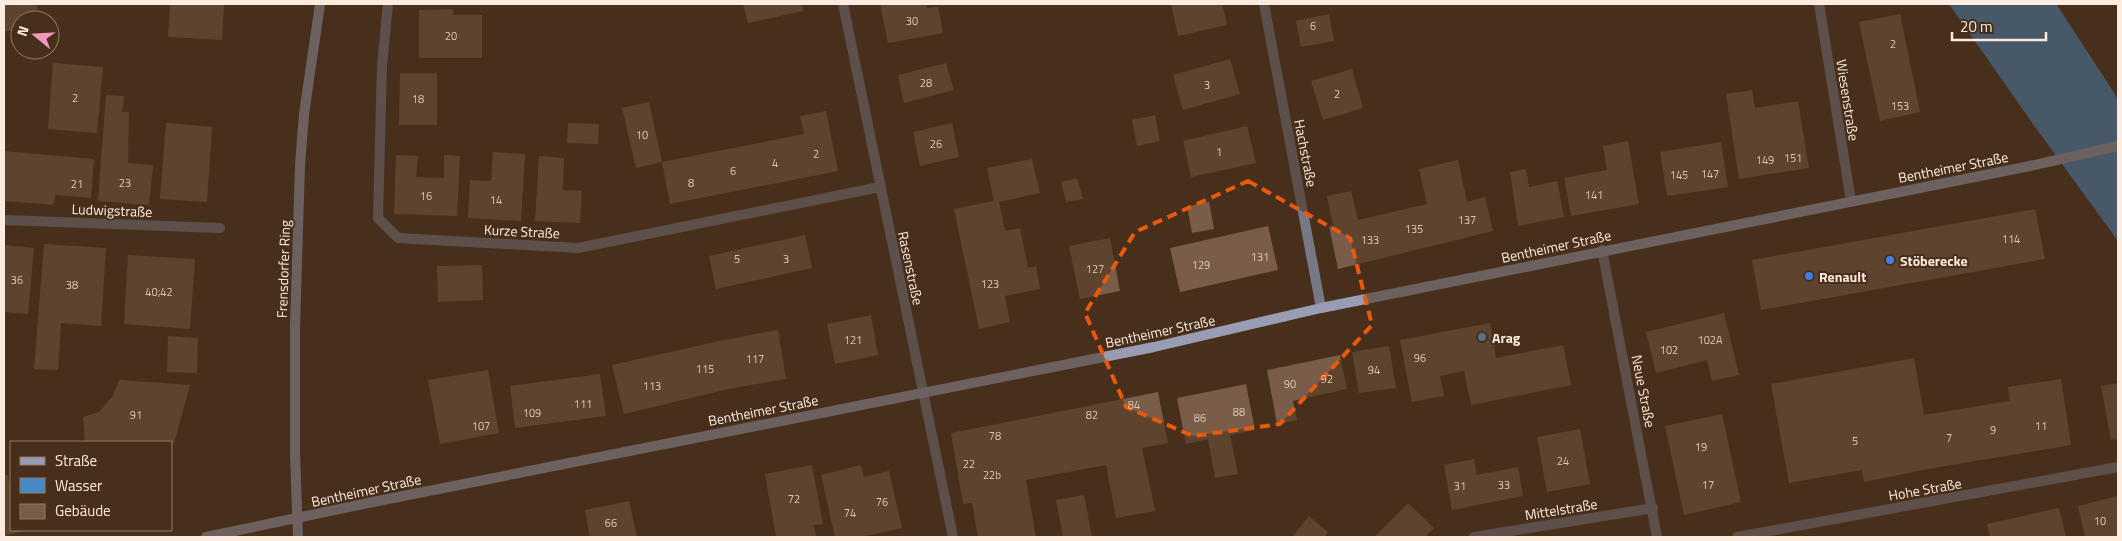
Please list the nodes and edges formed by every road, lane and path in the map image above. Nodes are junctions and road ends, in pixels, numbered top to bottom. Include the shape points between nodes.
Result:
1 (320, 4) edge
2 (388, 4) edge
3 (843, 4) edge
4 (1264, 4) edge
5 (1819, 4) edge
6 (2118, 146) edge
7 (880, 187) junction
8 (1851, 201) junction
9 (4, 220) edge
10 (220, 228) dead end
11 (1602, 250) junction
12 (1322, 308) junction
13 (923, 392) junction
14 (2118, 467) edge
15 (1652, 508) junction
16 (297, 519) junction
17 (206, 537) edge
18 (298, 537) edge
19 (953, 537) edge
20 (1474, 537) edge
21 (1658, 537) edge
22 (1737, 537) edge

1 - 16 street, Frensdorfer Ring via 300,165 295,327
2 - 7 street, Kurze Straße via 382,65 378,218 398,238 578,248
3 - 7 street, Rasenstraße
4 - 12 street, Hachstraße
5 - 8 street, Wiesenstraße
6 - 8 street, Bentheimer Straße
7 - 13 street, Rasenstraße
8 - 11 street, Bentheimer Straße
9 - 10 street, Ludwigstraße
11 - 12 street, Bentheimer Straße
11 - 15 street, Neue Straße
12 - 13 street, Bentheimer Straße via 1154,347
13 - 16 street, Bentheimer Straße
13 - 19 street, Rasenstraße
14 - 22 street, Hohe Straße
15 - 20 street, Mittelstraße
15 - 21 street, Neue Straße
16 - 17 street, Bentheimer Straße
16 - 18 street, Frensdorfer Ring

